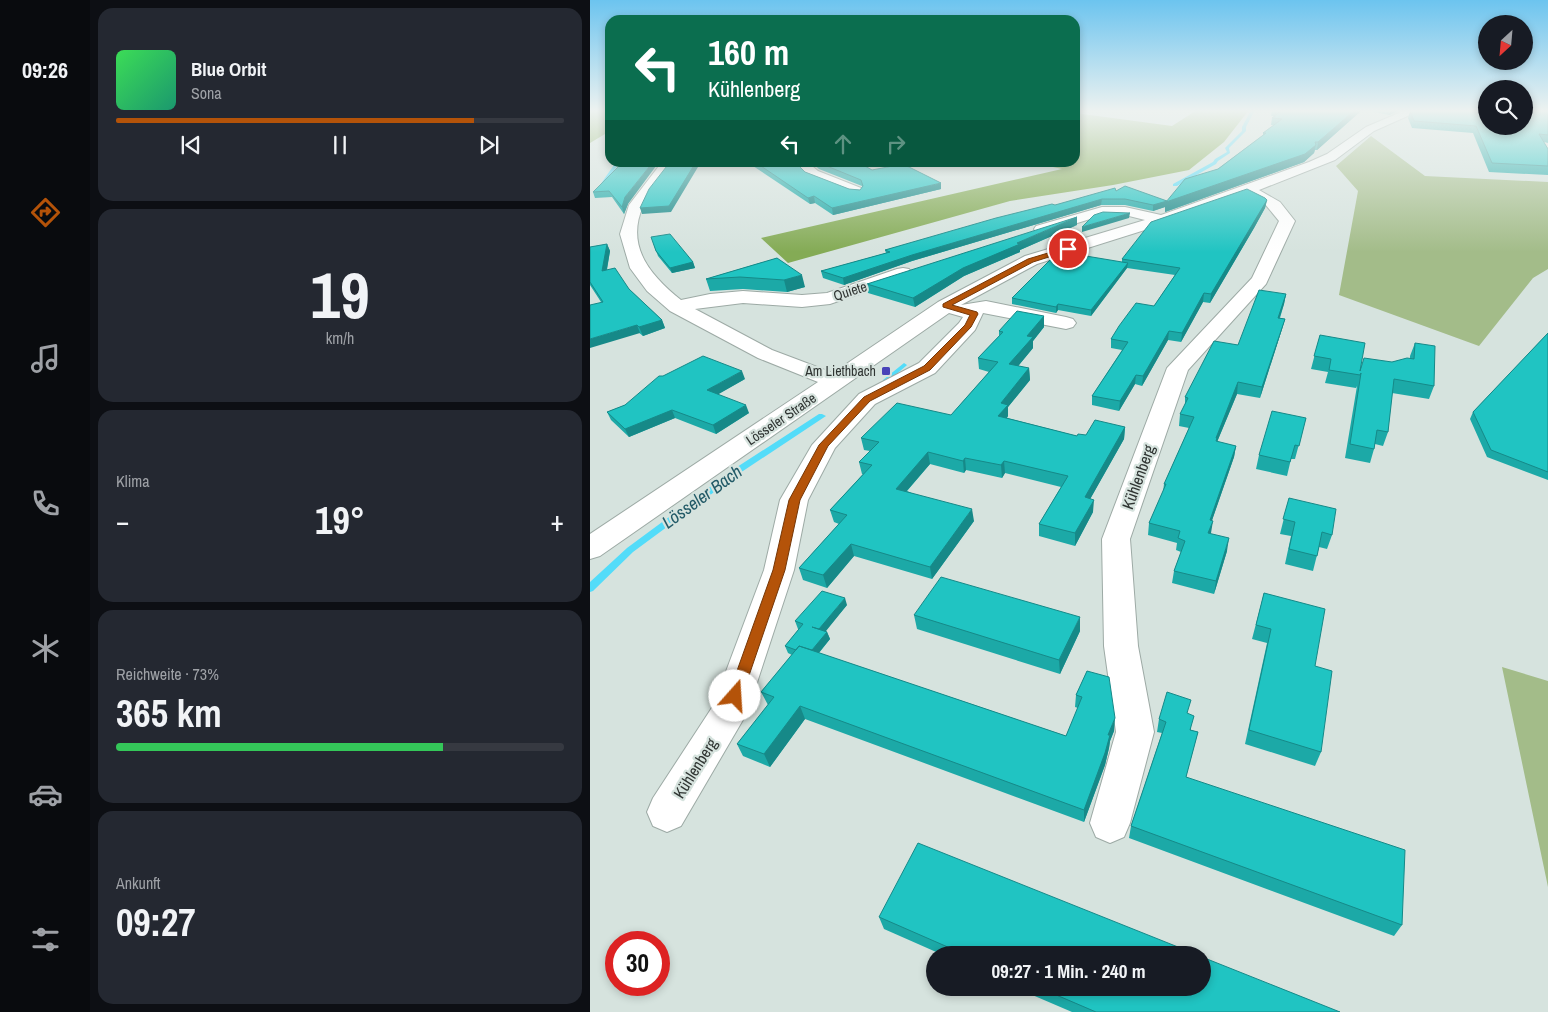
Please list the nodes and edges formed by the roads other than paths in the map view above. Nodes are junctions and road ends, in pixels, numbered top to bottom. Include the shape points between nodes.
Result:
1 (1330, 157) edge
2 (665, 167) edge
3 (805, 167) edge
4 (1247, 190) junction
5 (856, 191) edge
6 (1162, 220) junction
7 (1022, 235) edge
8 (920, 268) edge
9 (678, 308) junction
10 (956, 308) junction
11 (1066, 323) dead end
12 (836, 382) junction
13 (590, 549) edge
14 (667, 812) dead end
15 (1110, 822) dead end

1 - 4 street, Lösseler Straße
2 - 9 street via 636,205 628,234 636,264 653,288
3 - 5 street via 813,174
4 - 6 street, Lösseler Straße
4 - 15 street, Kühlenberg via 1265,196 1281,209 1286,221 1260,280 1178,368 1116,539 1121,646 1136,732
6 - 7 street via 1125,211 1102,211
6 - 10 street, Lösseler Straße via 1031,260
8 - 9 street, Quiete via 830,298 802,301 735,298
9 - 12 street via 765,354
10 - 11 street via 986,308
10 - 12 street, Lösseler Straße
10 - 14 street, Kühlenberg via 974,314 968,326 927,368 867,399 824,445 794,500 779,570 729,713
12 - 13 street, Lösseler Straße

